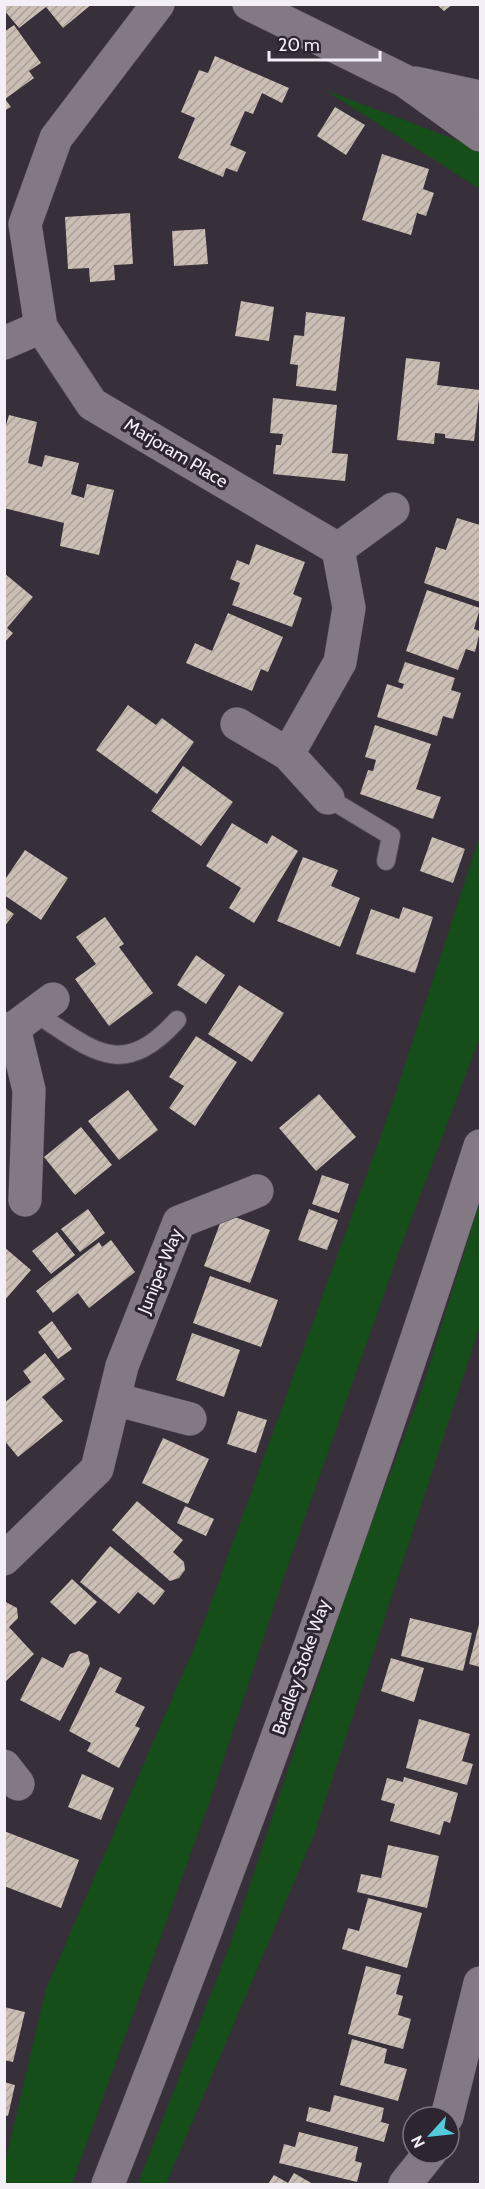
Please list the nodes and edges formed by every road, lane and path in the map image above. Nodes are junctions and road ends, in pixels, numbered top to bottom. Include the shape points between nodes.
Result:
1 (158, 4) edge
2 (249, 4) edge
3 (405, 81) junction
4 (480, 97) edge
5 (480, 135) edge
6 (15, 224) edge
7 (41, 327) junction
8 (4, 343) edge
9 (393, 509) dead end
10 (338, 549) junction
11 (237, 724) dead end
12 (288, 754) junction
13 (328, 798) joint
14 (386, 861) dead end
15 (27, 1017) edge
16 (177, 1020) dead end
17 (480, 1146) edge
18 (257, 1191) dead end
19 (25, 1200) dead end
20 (114, 1399) junction
21 (190, 1419) dead end
22 (4, 1559) edge
23 (480, 1983) edge
24 (450, 2105) edge
25 (420, 2165) edge
26 (108, 2184) edge
27 (405, 2184) edge

1 - 6 street, Marjoram Place via 56,138
2 - 3 street
3 - 4 street
3 - 5 street
6 - 7 street, Marjoram Place
7 - 8 street
7 - 10 street, Marjoram Place via 92,404
9 - 10 street
10 - 12 street via 349,608 340,662
11 - 12 street
12 - 13 street
13 - 14 lane via 391,836
15 - 16 lane via 117,1057 140,1051 159,1039
15 - 19 street
17 - 26 street, Bradley Stoke Way via 216,1910
18 - 20 street, Juniper Way via 179,1222 122,1366
20 - 21 street
20 - 22 street, Juniper Way via 97,1469
23 - 24 street
25 - 27 street

